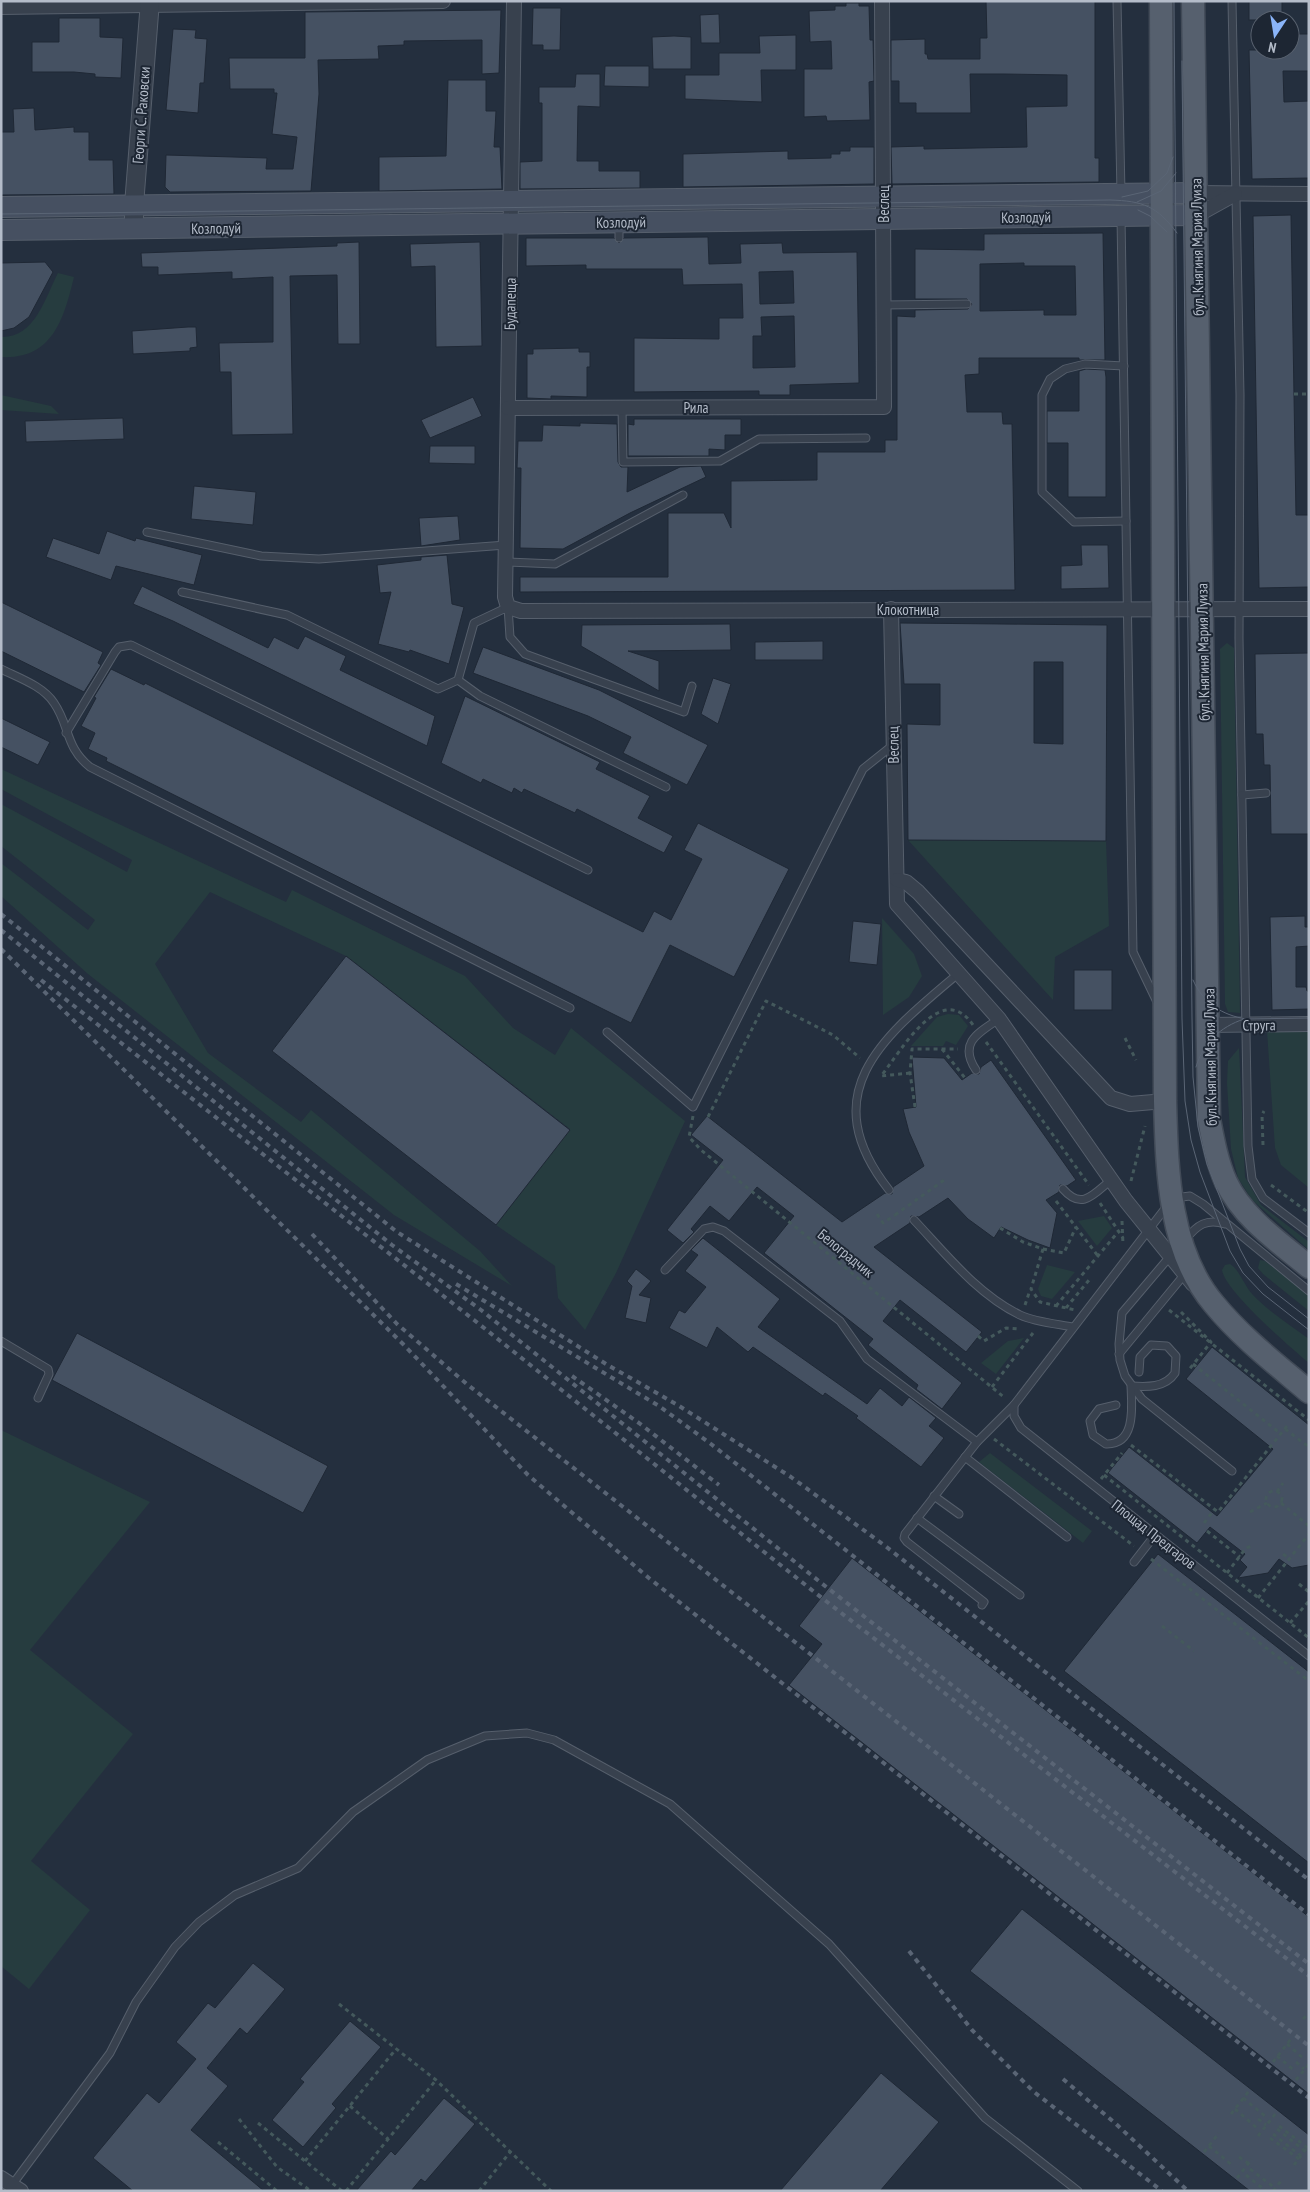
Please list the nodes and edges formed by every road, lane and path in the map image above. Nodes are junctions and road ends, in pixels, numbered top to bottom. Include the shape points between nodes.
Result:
1 (443, 1) edge
2 (514, 1) edge
3 (882, 1) edge
4 (1117, 1) edge
5 (1161, 1) edge
6 (1193, 1) edge
7 (1232, 1) edge
8 (149, 4) edge
9 (1, 7) edge
10 (1236, 194) junction
11 (1309, 194) edge
12 (883, 197) junction
13 (512, 201) junction
14 (1121, 204) junction
15 (1162, 204) junction
16 (1196, 204) junction
17 (134, 205) junction
18 (1, 207) edge
19 (883, 219) junction
20 (512, 224) junction
21 (134, 229) junction
22 (1, 230) edge
23 (967, 304) dead end
24 (883, 305) junction
25 (1124, 366) junction
26 (1294, 394) dead end
27 (1309, 394) edge
28 (884, 407) joint
29 (508, 408) junction
30 (622, 408) junction
31 (866, 438) dead end
32 (683, 495) dead end
33 (1126, 521) junction
34 (147, 532) dead end
35 (506, 545) junction
36 (505, 562) junction
37 (182, 592) dead end
38 (508, 607) junction
39 (1127, 608) junction
40 (891, 609) junction
41 (1164, 609) junction
42 (1203, 609) junction
43 (1309, 609) edge
44 (1239, 610) junction
45 (1, 669) edge
46 (458, 680) junction
47 (692, 686) dead end
48 (66, 733) junction
49 (893, 744) junction
50 (666, 787) dead end
51 (1266, 793) dead end
52 (1242, 795) junction
53 (588, 870) dead end
54 (896, 880) junction
55 (959, 973) junction
56 (570, 1008) dead end
57 (999, 1019) junction
58 (1166, 1019) junction
59 (1309, 1024) edge
60 (1209, 1025) junction
61 (1246, 1025) junction
62 (607, 1032) dead end
63 (979, 1033) junction
64 (1125, 1038) dead end
65 (942, 1049) junction
66 (969, 1049) junction
67 (1136, 1060) dead end
68 (867, 1065) junction
69 (976, 1070) dead end
70 (910, 1073) junction
71 (881, 1076) junction
72 (965, 1078) dead end
73 (1155, 1102) junction
74 (693, 1106) junction
75 (915, 1107) dead end
76 (1264, 1111) dead end
77 (708, 1117) dead end
78 (1263, 1145) dead end
79 (947, 1178) dead end
80 (1111, 1180) junction
81 (1271, 1185) dead end
82 (1063, 1189) dead end
83 (889, 1190) dead end
84 (1095, 1193) junction
85 (1052, 1196) dead end
86 (1173, 1199) junction
87 (1126, 1200) junction
88 (1309, 1213) edge
89 (877, 1214) dead end
90 (914, 1220) dead end
91 (1228, 1224) junction
92 (1076, 1227) junction
93 (1000, 1228) dead end
94 (1149, 1231) junction
95 (1118, 1232) junction
96 (1123, 1233) dead end
97 (1309, 1233) edge
98 (1123, 1239) dead end
99 (1043, 1249) junction
100 (1176, 1250) junction
101 (1098, 1256) junction
102 (1309, 1266) edge
103 (665, 1270) dead end
104 (1184, 1275) junction
105 (1089, 1280) dead end
106 (1309, 1291) edge
107 (1213, 1303) junction
108 (1056, 1306) junction
109 (1066, 1308) junction
110 (1167, 1308) dead end
111 (1085, 1312) junction
112 (1181, 1312) dead end
113 (1073, 1327) junction
114 (978, 1336) dead end
115 (1, 1341) edge
116 (1210, 1342) junction
117 (1119, 1354) junction
118 (1193, 1364) junction
119 (1140, 1372) dead end
120 (1182, 1378) dead end
121 (1131, 1386) junction
122 (992, 1387) junction
123 (1309, 1392) edge
124 (38, 1398) dead end
125 (1014, 1405) junction
126 (1116, 1405) dead end
127 (1309, 1420) edge
128 (1281, 1434) junction
129 (977, 1442) junction
130 (1309, 1447) edge
131 (965, 1457) junction
132 (1232, 1472) dead end
133 (1104, 1475) junction
134 (1283, 1483) dead end
135 (1094, 1487) junction
136 (1277, 1492) junction
137 (934, 1496) junction
138 (1267, 1503) junction
139 (1281, 1503) junction
140 (1214, 1510) junction
141 (1250, 1512) dead end
142 (959, 1514) dead end
143 (917, 1518) junction
144 (1204, 1522) dead end
145 (1309, 1526) edge
146 (1207, 1531) dead end
147 (1309, 1534) edge
148 (1155, 1535) junction
149 (1067, 1537) dead end
150 (1252, 1546) dead end
151 (1283, 1554) dead end
152 (1240, 1557) junction
153 (1289, 1558) junction
154 (1134, 1562) dead end
155 (1227, 1573) junction
156 (1299, 1584) dead end
157 (1309, 1592) edge
158 (1020, 1595) dead end
159 (1258, 1598) junction
160 (1309, 1601) edge
161 (982, 1604) dead end
162 (1290, 1623) junction
163 (1162, 1626) dead end
164 (1309, 1638) edge
165 (1194, 1651) dead end
166 (1309, 1656) edge
167 (339, 2004) dead end
168 (1308, 2014) edge
169 (1304, 2019) dead end
170 (1291, 2039) dead end
171 (1286, 2044) junction
172 (396, 2049) junction
173 (1277, 2056) junction
174 (1303, 2058) dead end
175 (1272, 2062) dead end
176 (1296, 2062) dead end
177 (1309, 2064) edge
178 (1304, 2069) junction
179 (1295, 2070) dead end
180 (436, 2080) junction
181 (1296, 2080) dead end
182 (1249, 2091) dead end
183 (1244, 2098) junction
184 (350, 2106) junction
185 (1235, 2110) junction
186 (1276, 2113) dead end
187 (1231, 2114) dead end
188 (1265, 2116) dead end
189 (239, 2119) dead end
190 (1258, 2119) dead end
191 (258, 2123) dead end
192 (1266, 2125) junction
193 (1278, 2127) dead end
194 (1257, 2128) dead end
195 (1219, 2133) dead end
196 (1258, 2136) dead end
197 (1272, 2136) dead end
198 (388, 2139) junction
199 (218, 2142) dead end
200 (1209, 2146) junction
201 (1307, 2148) edge
202 (511, 2151) junction
203 (1204, 2152) dead end
204 (1239, 2157) dead end
205 (1300, 2158) junction
206 (1252, 2159) dead end
207 (305, 2161) junction
208 (1248, 2163) junction
209 (1232, 2165) dead end
210 (1294, 2165) dead end
211 (1250, 2169) dead end
212 (1246, 2175) dead end
213 (1237, 2178) dead end
214 (1281, 2181) dead end
215 (11, 2185) edge
216 (1274, 2189) edge
217 (276, 2191) edge
218 (311, 2191) edge
219 (344, 2191) edge
220 (479, 2191) edge
221 (552, 2191) edge
222 (1078, 2191) edge
223 (1266, 2191) edge

1 - 8 street
2 - 13 street, Будапеща
3 - 12 street, Веслец
4 - 14 lane
5 - 15 main road
6 - 16 main road, бул. Княгиня Мария Луиза
7 - 10 lane
8 - 9 street
8 - 17 street, Георги С. Раковски
10 - 11 street, Козлодуй
10 - 16 street, Козлодуй
10 - 16 street, Козлодуй via 1210,209
10 - 44 lane via 1240,395
12 - 13 main road, Козлодуй
12 - 14 main road, Козлодуй
12 - 19 street, Веслец
13 - 17 main road, Козлодуй
13 - 20 street, Будапеща
14 - 15 main road, Козлодуй
14 - 19 main road, Козлодуй
14 - 25 lane
15 - 16 main road, Козлодуй
15 - 41 main road
16 - 42 main road, бул. Княгиня Мария Луиза
17 - 18 main road, Козлодуй
17 - 21 street, Георги С. Раковски
19 - 20 main road, Козлодуй via 619,230
19 - 24 street, Веслец
20 - 21 main road, Козлодуй
20 - 29 street, Будапеща
21 - 22 main road, Козлодуй
23 - 24 lane
24 - 28 street, Веслец
25 - 33 lane
25 - 33 lane via 1085,364 1065,369 1050,379 1042,395 1042,492 1074,522
26 - 27 path
28 - 30 street, Рила
29 - 30 street, Рила
29 - 35 street, Будапеща
30 - 31 lane via 622,462 720,461 760,438
32 - 36 lane via 556,564
33 - 39 lane
34 - 35 lane via 261,556 319,559
35 - 36 street, Будапеща
36 - 38 street, Будапеща
37 - 46 lane via 287,614 438,688
38 - 40 street, Клокотница via 521,611
38 - 46 lane via 474,623
38 - 47 lane via 510,637 525,654 684,712
39 - 40 street, Клокотница
39 - 41 street, Клокотница
39 - 58 lane via 1133,952
40 - 49 street, Веслец
41 - 42 street, Клокотница
41 - 58 main road
42 - 44 street, Клокотница
42 - 60 main road, бул. Княгиня Мария Луиза
43 - 44 street, Клокотница
44 - 52 lane
45 - 48 lane via 42,690 54,702
46 - 50 lane via 480,696
48 - 53 lane via 114,652 119,647 131,645
48 - 56 lane via 78,757 90,767
49 - 54 street, Веслец
49 - 74 lane via 863,768
51 - 52 lane
52 - 61 lane
54 - 55 street, Веслец via 898,905
54 - 73 street via 906,882 918,892 1111,1098 1121,1103
55 - 57 street, Веслец
55 - 68 lane via 905,1018
57 - 63 lane
57 - 80 street, Веслец
58 - 73 main road
59 - 61 street, Струга
60 - 61 street, Струга
60 - 102 main road, бул. Княгиня Мария Луиза via 1209,1119 1227,1183 1240,1204 1262,1227
61 - 97 lane via 1248,1146 1252,1179 1263,1198
62 - 74 lane
63 - 66 lane
63 - 71 path via 961,1012 946,1010 932,1015
63 - 84 path
64 - 67 path
65 - 66 path
65 - 70 path via 912,1049
65 - 72 path
66 - 69 lane
68 - 71 path
68 - 77 path via 834,1035 766,1001
68 - 83 lane via 858,1084 855,1106 858,1138 872,1168
70 - 71 path
70 - 75 path
73 - 86 main road via 1166,1147
73 - 87 path via 1147,1120
74 - 122 path, Белоградчик via 689,1137 697,1146
76 - 78 path
79 - 89 path, bridge via 883,1223
80 - 84 lane
80 - 87 street, Веслец
81 - 88 path
82 - 84 lane via 1072,1198 1082,1200
84 - 95 path
85 - 92 path
86 - 91 lane via 1184,1196 1197,1199
86 - 94 lane
86 - 100 main road
87 - 94 street, Веслец
87 - 96 path via 1122,1214
90 - 113 lane via 950,1261 990,1296 1021,1316
91 - 100 lane via 1217,1221 1203,1223
91 - 106 lane
92 - 99 path via 1064,1253
92 - 101 path
93 - 99 path
94 - 100 street, Веслец
94 - 111 lane
95 - 98 path
95 - 101 path
99 - 108 path via 1031,1289 1040,1302
100 - 104 street, Веслец
100 - 107 main road
100 - 117 lane via 1122,1313
101 - 108 path
103 - 129 lane via 704,1229 713,1227 724,1231 840,1321 868,1359
104 - 107 street, Веслец
104 - 117 lane
105 - 109 path
107 - 123 main road via 1245,1337
108 - 109 path
109 - 111 path
110 - 116 path
111 - 113 lane
112 - 116 path
113 - 125 lane
114 - 122 path via 984,1341 1006,1328 1034,1333
115 - 124 lane via 48,1369 49,1374
116 - 118 path
116 - 127 path
117 - 121 lane
118 - 120 path
118 - 128 path
119 - 121 lane via 1140,1357 1151,1345 1167,1346 1176,1356 1175,1373 1168,1381 1149,1387
121 - 126 lane via 1128,1433 1120,1442 1106,1444 1093,1435 1090,1421 1099,1408
121 - 132 lane via 1142,1399
122 - 125 path, Белоградчик
125 - 129 lane
125 - 135 lane, Площад Предгаров via 1014,1416 1021,1428
128 - 130 path via 1286,1427
128 - 140 path via 1227,1503 1218,1512
129 - 131 lane
131 - 137 lane
131 - 149 lane
133 - 135 path
133 - 140 path via 1130,1444
133 - 155 path
134 - 136 path
135 - 148 lane, Площад Предгаров
136 - 138 path via 1267,1495
136 - 139 path
137 - 142 lane
137 - 143 lane
138 - 139 path via 1273,1507
138 - 141 path
139 - 145 path
140 - 144 path
143 - 158 lane
143 - 161 lane via 905,1534 907,1542 984,1602
146 - 152 path
147 - 153 path
148 - 154 lane
148 - 166 lane, Площад Предгаров
150 - 152 path via 1246,1548
151 - 153 path
152 - 155 path
153 - 159 path
155 - 159 path
156 - 157 path
159 - 162 path
160 - 162 path
162 - 164 path
163 - 165 path
167 - 172 path
168 - 169 path
170 - 171 path
171 - 173 path
171 - 174 path
172 - 180 path
172 - 184 path
173 - 175 path
173 - 179 path
176 - 178 path
177 - 178 path
178 - 181 path
180 - 198 path
180 - 202 path
182 - 183 path
183 - 185 path
183 - 188 path
184 - 198 path
184 - 207 path
185 - 187 path
185 - 194 path
186 - 192 path
189 - 218 path via 277,2167
190 - 192 path
191 - 207 path
192 - 196 path
193 - 201 path
195 - 200 path
197 - 205 path
198 - 219 path
199 - 217 path
200 - 203 path
200 - 209 path
201 - 205 path
202 - 220 path
202 - 221 path
204 - 208 path
205 - 210 path
206 - 208 path
207 - 219 path
208 - 213 path
211 - 216 path
212 - 223 path
214 - 216 path
215 - 222 lane via 110,2053 136,2002 175,1947 199,1922 236,1895 298,1868 354,1812 427,1760 485,1736 527,1732 554,1740 670,1804 829,1944 985,2118

